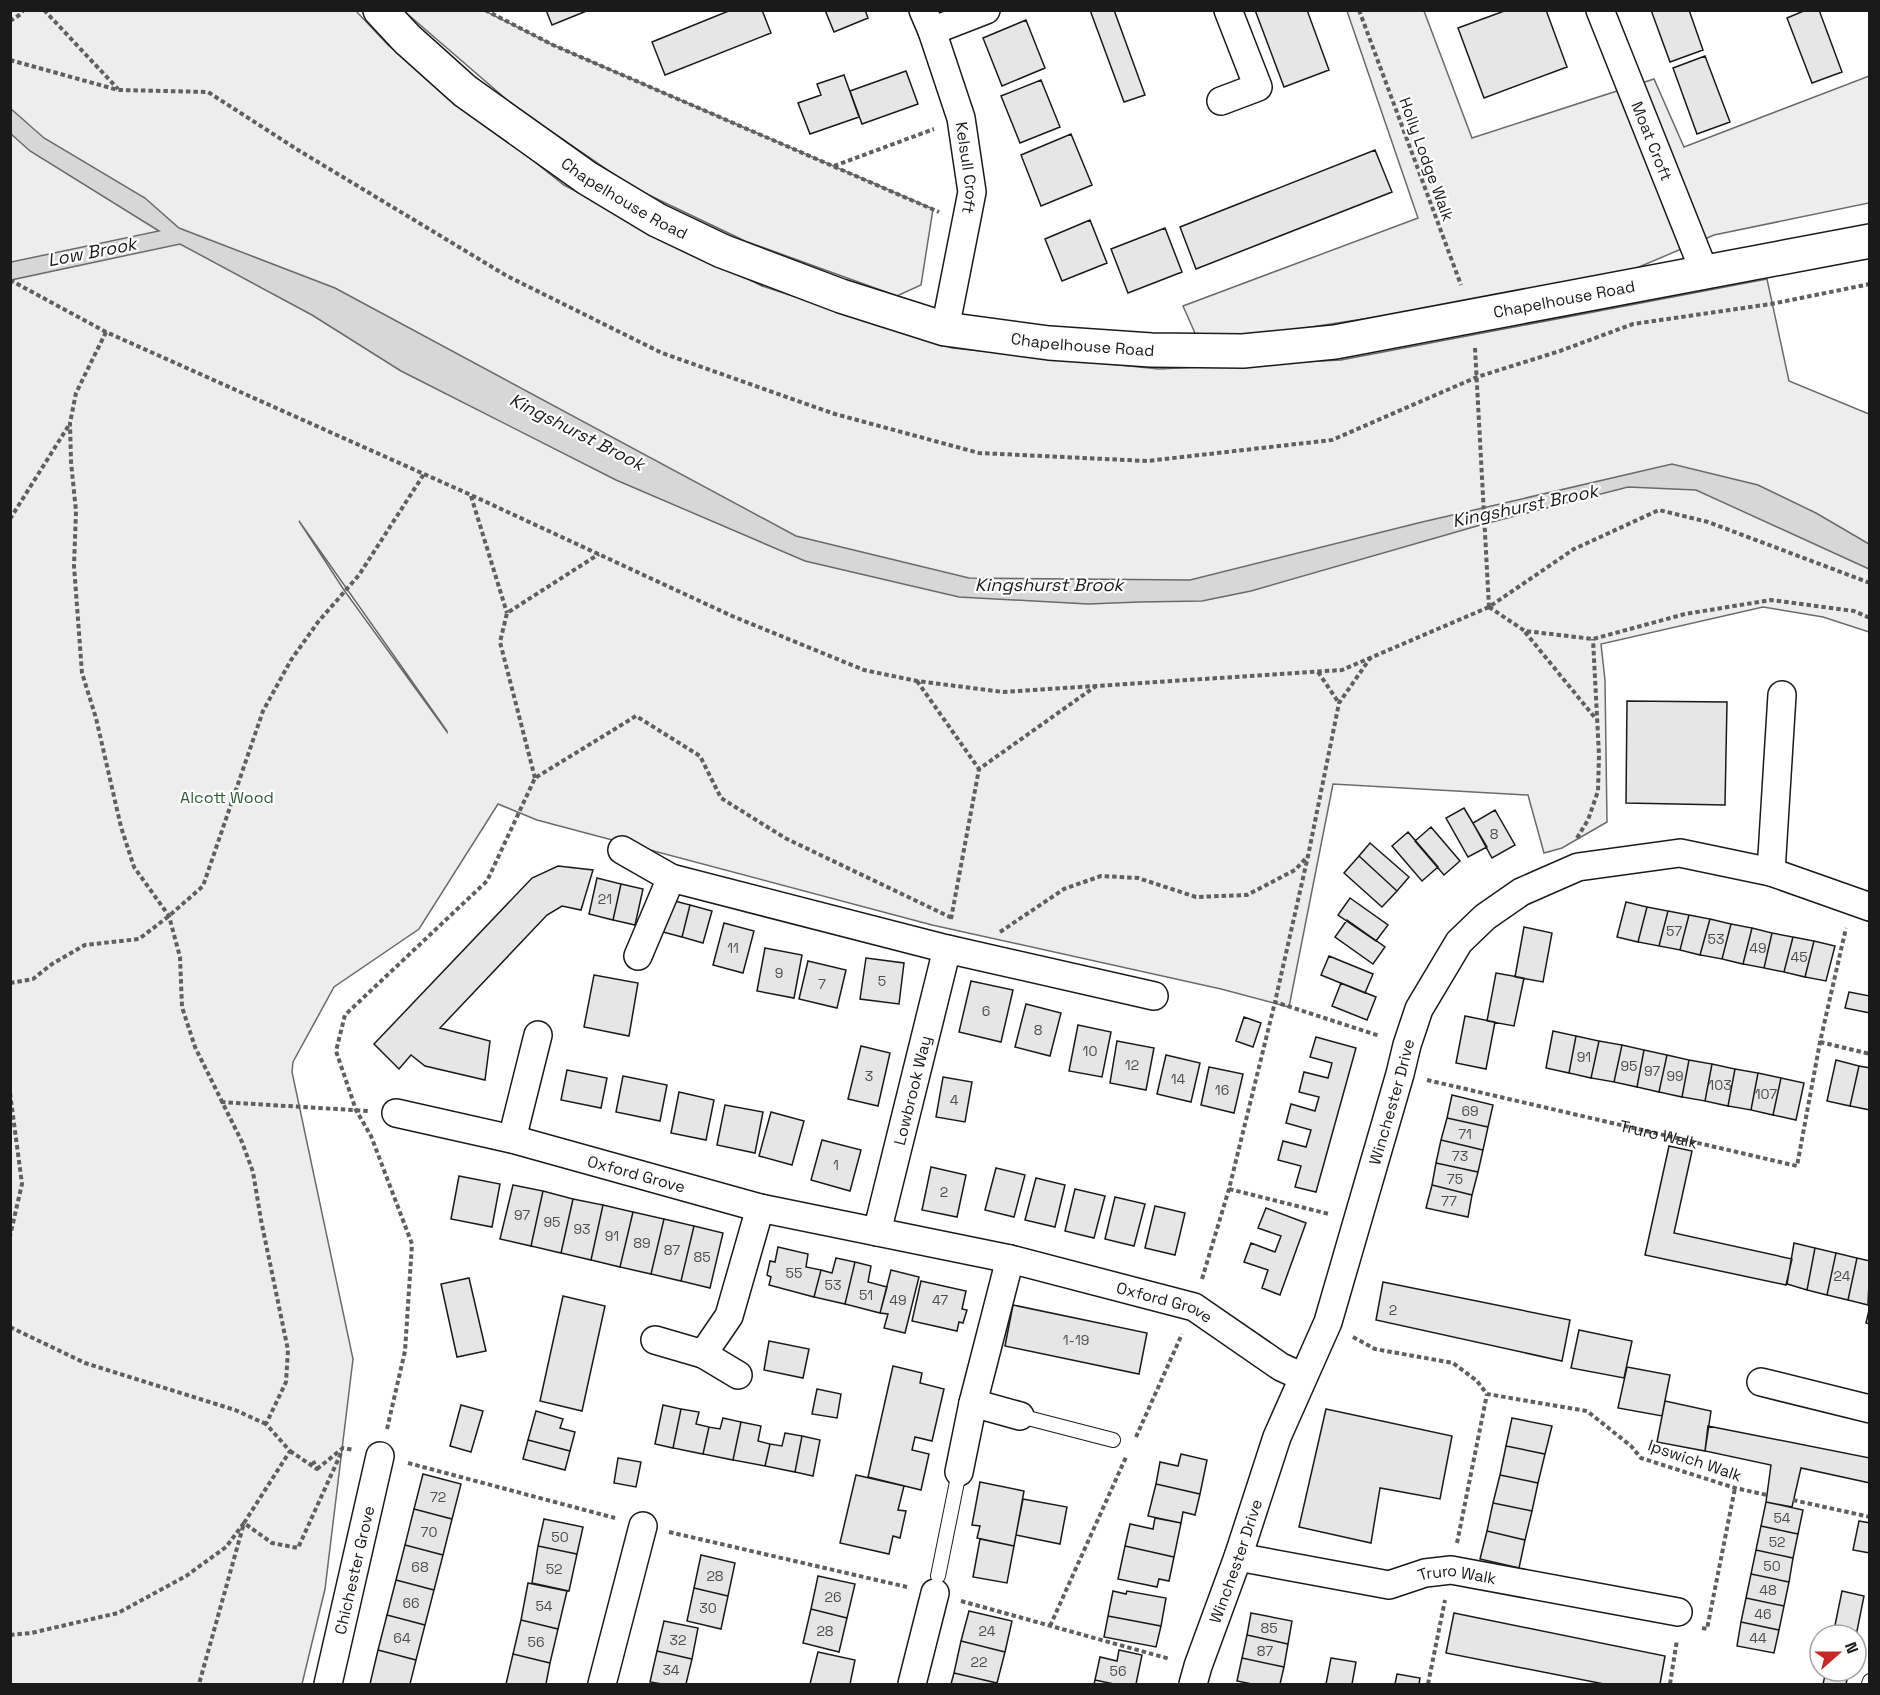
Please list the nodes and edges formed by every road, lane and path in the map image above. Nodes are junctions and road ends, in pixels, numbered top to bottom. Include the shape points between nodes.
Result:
1 (23, 10) edge
2 (44, 10) edge
3 (380, 10) edge
4 (484, 10) edge
5 (986, 10) edge
6 (1228, 10) edge
7 (1359, 10) edge
8 (1600, 10) edge
9 (10, 21) edge
10 (927, 21) edge
11 (10, 60) edge
12 (118, 90) junction
13 (1221, 101) dead end
14 (961, 118) junction
15 (833, 166) junction
16 (966, 224) junction
17 (1869, 242) edge
18 (1704, 271) junction
19 (10, 280) edge
20 (1869, 284) edge
21 (1472, 315) junction
22 (945, 329) junction
23 (106, 332) junction
24 (1477, 376) junction
25 (70, 423) junction
26 (424, 474) junction
27 (471, 495) junction
28 (10, 519) edge
29 (599, 554) junction
30 (1869, 583) edge
31 (1489, 607) junction
32 (507, 612) junction
33 (1869, 618) edge
34 (1525, 631) junction
35 (1593, 639) junction
36 (1372, 657) junction
37 (1318, 672) junction
38 (917, 681) junction
39 (1096, 686) junction
40 (1782, 695) dead end
41 (1339, 703) junction
42 (1598, 720) junction
43 (979, 769) junction
44 (535, 778) dead end
45 (622, 850) dead end
46 (1578, 867) junction
47 (1771, 872) junction
48 (671, 878) junction
49 (1861, 904) edge
50 (169, 916) junction
51 (947, 949) junction
52 (638, 956) dead end
53 (10, 983) edge
54 (1154, 996) dead end
55 (538, 1035) dead end
56 (1820, 1042) junction
57 (1407, 1045) junction
58 (1869, 1054) edge
59 (1400, 1074) junction
60 (10, 1093) edge
61 (221, 1102) junction
62 (356, 1110) junction
63 (396, 1113) joint
64 (512, 1139) junction
65 (1229, 1188) dead end
66 (760, 1208) junction
67 (1356, 1221) junction
68 (877, 1232) junction
69 (10, 1236) edge
70 (1010, 1258) junction
71 (1328, 1322) junction
72 (10, 1327) edge
73 (655, 1340) dead end
74 (704, 1354) junction
75 (738, 1375) dead end
76 (1303, 1377) junction
77 (1761, 1382) dead end
78 (973, 1403) junction
79 (1869, 1409) edge
80 (1020, 1416) joint
81 (266, 1424) junction
82 (1113, 1440) dead end
83 (343, 1448) junction
84 (290, 1451) junction
85 (380, 1456) junction
86 (314, 1461) dead end
87 (317, 1469) junction
88 (959, 1472) joint
89 (1735, 1488) junction
90 (1767, 1495) dead end
91 (1794, 1500) dead end
92 (1869, 1517) edge
93 (244, 1522) junction
94 (643, 1526) junction
95 (1238, 1557) junction
96 (937, 1584) junction
97 (1685, 1625) junction
98 (10, 1635) edge
99 (1196, 1676) edge
100 (199, 1684) edge
101 (328, 1684) edge
102 (602, 1684) edge
103 (912, 1684) edge
104 (1670, 1684) edge

1 - 9 path
2 - 12 path
3 - 22 street, Chapelhouse Road via 406,39 465,90 587,178 657,220 722,251 841,296
4 - 15 path via 553,45
5 - 10 street
6 - 13 street via 1258,87
7 - 21 path, Holly Lodge Walk
8 - 18 street, Moat Croft
10 - 14 street, Kelsull Croft
11 - 12 path
12 - 24 path via 208,92 507,276 662,353 835,414 979,453 1147,461 1332,440
14 - 15 path
14 - 16 street, Kelsull Croft via 972,192
15 - 16 path
16 - 22 street, Kelsull Croft
17 - 18 street, Chapelhouse Road
18 - 21 street, Chapelhouse Road
19 - 23 path
20 - 24 path via 1771,304 1633,324
21 - 22 street, Chapelhouse Road via 1335,342 1243,351 1049,343
23 - 25 path via 76,393
23 - 26 path
24 - 31 path
25 - 28 path
25 - 50 path via 82,673 134,867
26 - 27 path
26 - 50 path via 359,574 291,660 262,711 203,886
27 - 29 path
27 - 32 path
29 - 32 path
29 - 38 path via 732,616 853,666
30 - 31 path via 1708,522 1659,510 1574,549
31 - 34 path
31 - 36 path
32 - 44 path via 500,642
33 - 35 path via 1854,611 1771,600 1685,614
34 - 35 path
34 - 42 path
35 - 42 path
36 - 37 path via 1342,670
36 - 41 path
37 - 39 path
37 - 41 path
38 - 39 path via 1003,692
38 - 43 path
39 - 43 path
40 - 47 street
41 - 57 path via 1275,1002
42 - 46 path via 1598,791 1588,820 1571,848
43 - 51 path
45 - 48 street
46 - 47 street, Winchester Drive via 1680,853
46 - 57 street, Winchester Drive via 1521,892 1485,916 1459,942 1419,1009
47 - 49 street, Winchester Drive
48 - 51 street
48 - 52 street
49 - 56 path, Truro Walk
50 - 53 path via 139,939 85,945 52,963 33,980
50 - 61 path via 180,957 182,1007 195,1047
51 - 54 street
51 - 68 street, Lowbrook Way
55 - 64 street
56 - 58 path
56 - 59 path, Truro Walk via 1797,1166
57 - 59 street, Winchester Drive
59 - 67 street, Winchester Drive
60 - 69 path via 22,1184
61 - 62 path
61 - 81 path via 254,1172 288,1350 286,1382
62 - 63 path
62 - 85 path via 371,1136 412,1244 405,1351
63 - 64 street, Oxford Grove
64 - 66 street, Oxford Grove
65 - 67 path
66 - 68 street, Oxford Grove
66 - 74 street via 729,1316
67 - 71 street, Winchester Drive
68 - 70 street, Oxford Grove
70 - 76 street, Oxford Grove via 1194,1307 1281,1367
70 - 78 street
71 - 76 street, Winchester Drive
71 - 89 path, Ipswich Walk via 1374,1349 1453,1363 1487,1394 1587,1412 1641,1458
72 - 81 path via 85,1363 235,1410
73 - 74 street
74 - 75 street
76 - 95 street, Winchester Drive via 1277,1437
77 - 79 street
78 - 80 street
78 - 88 street
80 - 82 lane
81 - 84 path
83 - 85 path
83 - 87 path
83 - 93 path via 298,1548 272,1543
84 - 87 path
84 - 93 path
85 - 94 path
85 - 101 street, Chichester Grove
86 - 87 path
88 - 96 lane
89 - 90 path, Ipswich Walk
89 - 97 path via 1707,1629
91 - 92 path
93 - 98 path via 226,1546 186,1576 118,1613
93 - 100 path
94 - 96 path
94 - 102 street
95 - 97 street, Truro Walk via 1389,1585 1425,1573 1451,1570
95 - 99 street, Winchester Drive
96 - 99 path
96 - 103 street
97 - 104 path

